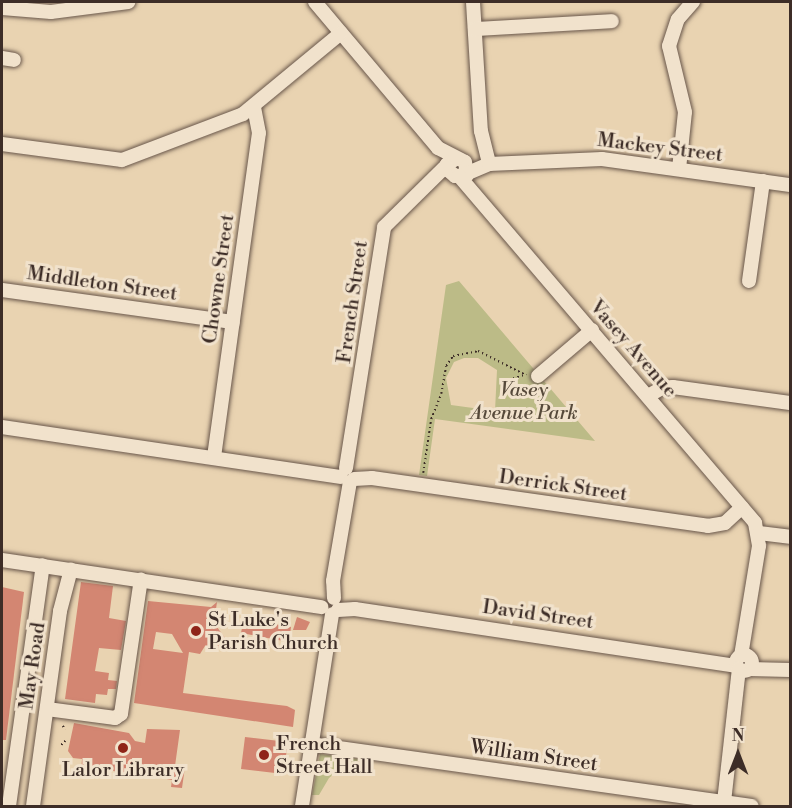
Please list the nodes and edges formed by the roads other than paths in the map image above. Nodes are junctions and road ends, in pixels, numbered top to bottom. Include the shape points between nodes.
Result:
1 (129, 2) edge
2 (315, 2) edge
3 (473, 2) edge
4 (693, 2) edge
5 (2, 8) edge
6 (612, 21) dead end
7 (475, 29) junction
8 (341, 33) junction
9 (254, 107) junction
10 (481, 131) junction
11 (2, 144) edge
12 (489, 164) junction
13 (458, 168) junction
14 (679, 169) junction
15 (763, 181) junction
16 (790, 185) edge
17 (749, 281) dead end
18 (2, 290) edge
19 (233, 322) junction
20 (592, 330) junction
21 (531, 375) road end
22 (648, 396) junction
23 (790, 403) edge
24 (2, 427) edge
25 (214, 457) junction
26 (348, 475) junction
27 (742, 507) junction
28 (759, 533) junction
29 (790, 537) edge
30 (2, 560) edge
31 (43, 565) junction
32 (71, 569) junction
33 (141, 579) junction
34 (39, 588) junction
35 (64, 591) junction
36 (330, 605) junction
37 (743, 663) junction
38 (784, 669) edge
39 (47, 709) junction
40 (310, 744) junction
41 (14, 766) junction
42 (39, 770) junction
43 (724, 802) junction
44 (9, 807) edge
45 (33, 807) edge
46 (302, 807) edge
47 (752, 807) edge

1 - 5 street via 51,12
2 - 8 street, Vasey Avenue
3 - 7 street
4 - 14 street via 678,19 669,46 685,112
6 - 7 street
7 - 10 street
8 - 9 street
8 - 13 street, Vasey Avenue
9 - 11 street via 119,160
9 - 19 street, Chowne Street via 260,128
10 - 12 street
10 - 13 street via 477,149
12 - 13 street, Mackey Street
12 - 14 street, Mackey Street via 602,159
13 - 20 street, Vasey Avenue
13 - 26 street, French Street via 434,180 384,227
14 - 15 street, Mackey Street
15 - 16 street, Mackey Street
15 - 17 street
18 - 19 street, Middleton Street
19 - 25 street, Chowne Street
20 - 21 street
20 - 22 street, Vasey Avenue
22 - 23 street via 673,387
22 - 27 street, Vasey Avenue
24 - 25 street, Derrick Street
25 - 26 street, Derrick Street
26 - 27 street, Derrick Street via 708,526 725,523
26 - 36 street, French Street
27 - 28 street, Vasey Avenue
28 - 29 street
28 - 37 street
30 - 31 street, David Street
31 - 32 street, David Street
31 - 34 street, May Road
32 - 33 street, David Street
32 - 35 street, May Road
33 - 36 street, David Street
33 - 39 street via 121,714 115,718
34 - 35 street via 54,584
34 - 41 street, May Road
35 - 39 street, May Road
36 - 37 street, David Street
36 - 40 street, French Street
37 - 38 street, David Street
37 - 43 street
39 - 42 street, May Road
40 - 43 street, William Street
40 - 46 street, French Street
41 - 42 street
41 - 44 street, May Road
42 - 45 street, May Road
43 - 47 street, William Street

